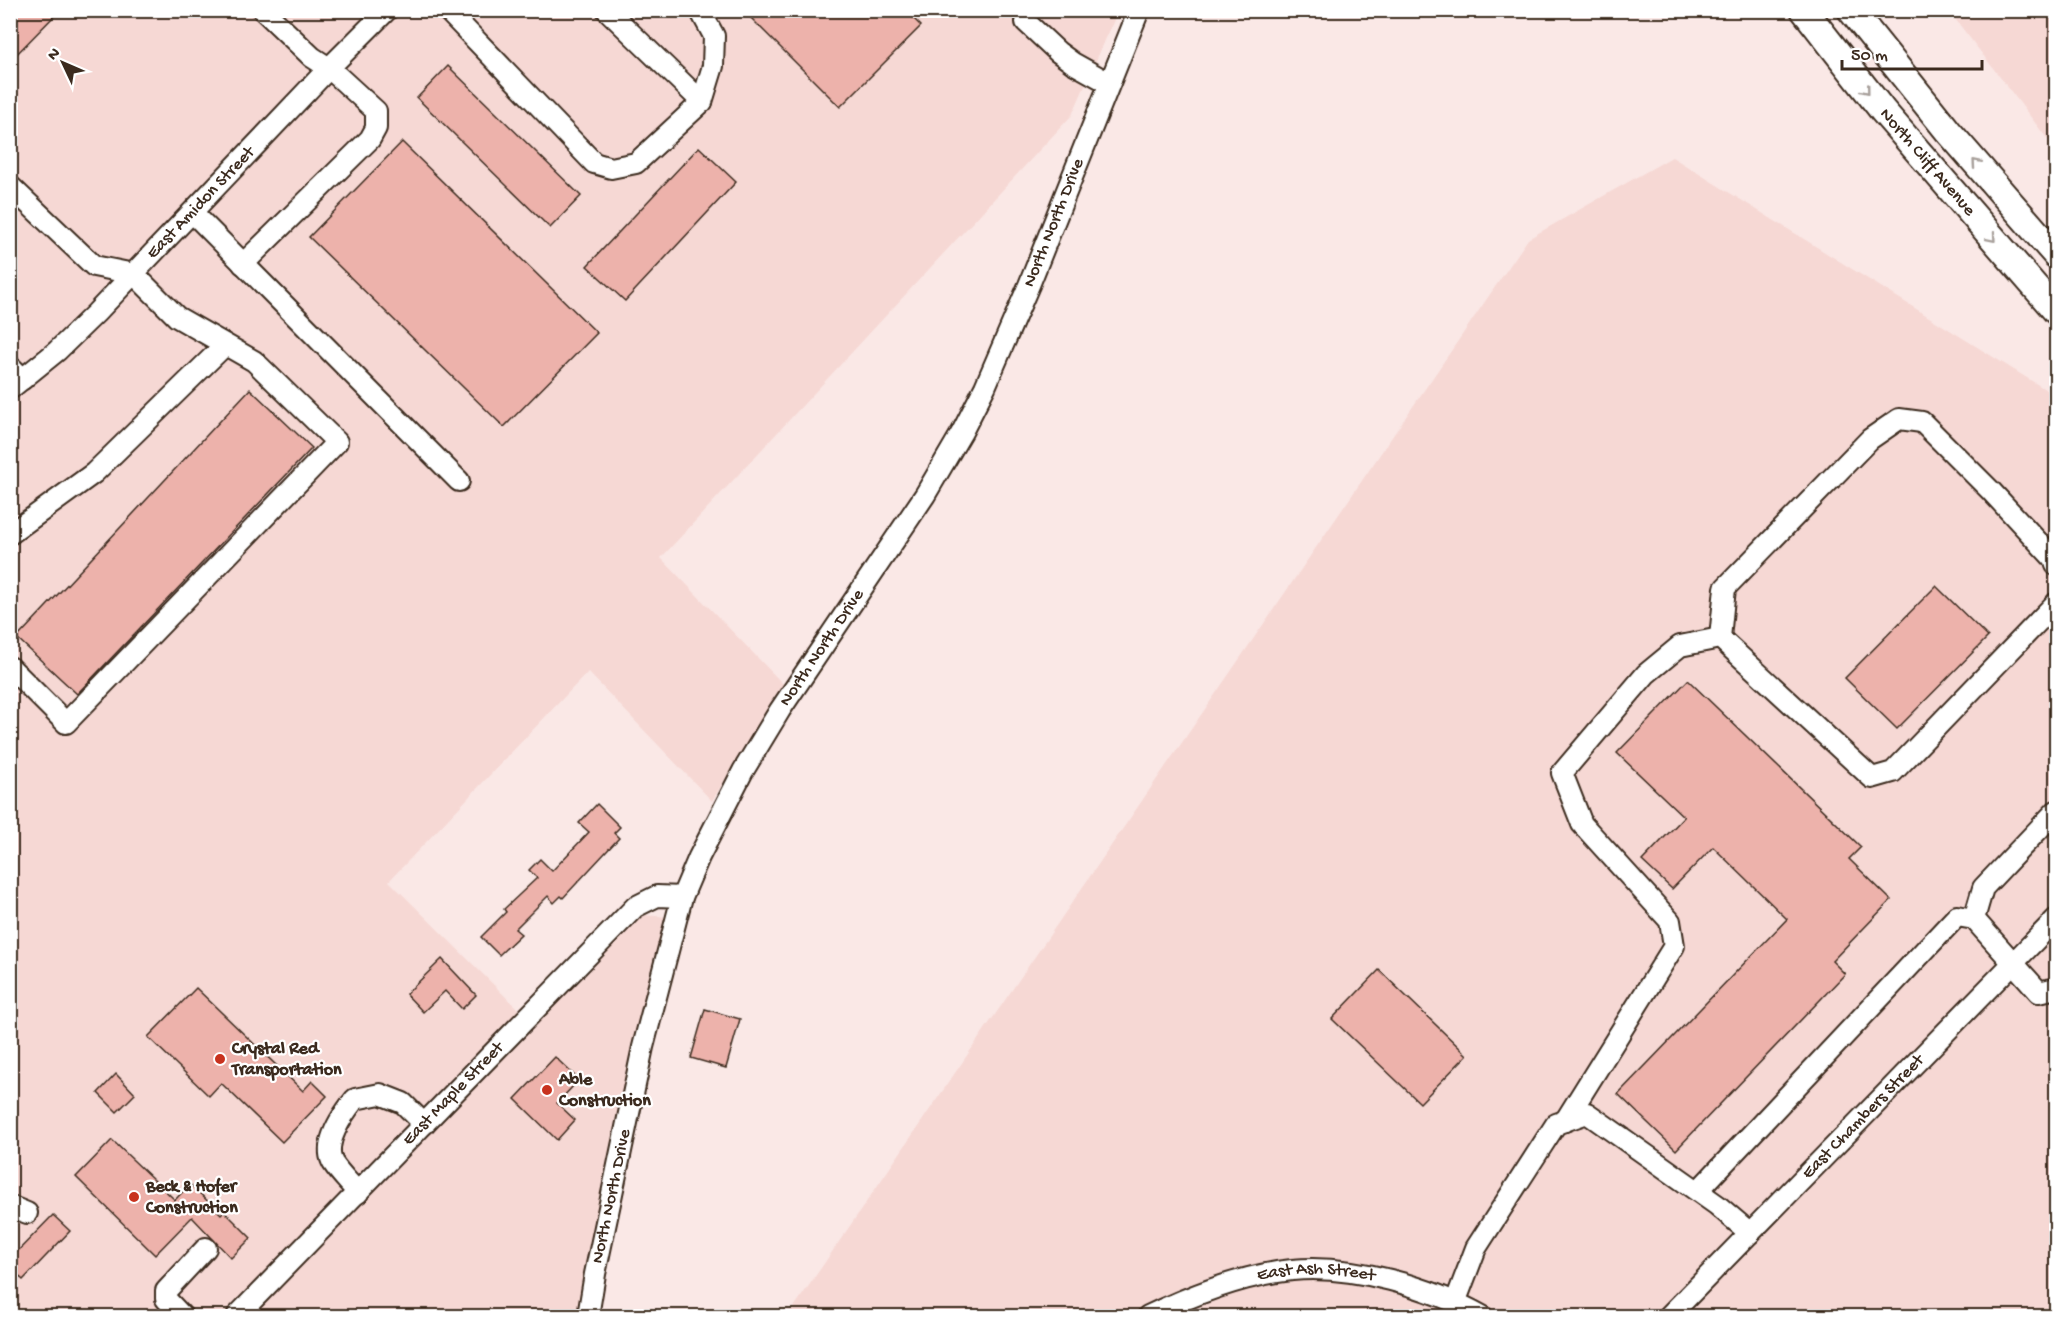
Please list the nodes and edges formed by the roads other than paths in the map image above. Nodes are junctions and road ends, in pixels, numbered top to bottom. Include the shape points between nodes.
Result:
1 (263, 10) edge
2 (387, 10) edge
3 (447, 10) edge
4 (607, 10) edge
5 (700, 10) edge
6 (1139, 10) edge
7 (1804, 10) edge
8 (1851, 10) edge
9 (1026, 22) dead end
10 (329, 68) junction
11 (1109, 83) junction
12 (702, 102) junction
13 (10, 186) edge
14 (193, 213) junction
15 (2056, 255) edge
16 (243, 264) junction
17 (134, 274) junction
18 (2056, 311) edge
19 (225, 345) junction
20 (15, 378) edge
21 (459, 481) dead end
22 (10, 534) edge
23 (2056, 565) edge
24 (2056, 603) edge
25 (1720, 638) junction
26 (10, 667) edge
27 (2056, 811) edge
28 (682, 897) junction
29 (1974, 919) junction
30 (2056, 919) edge
31 (2014, 963) junction
32 (2056, 988) edge
33 (1565, 1121) junction
34 (424, 1124) junction
35 (1698, 1191) junction
36 (358, 1193) junction
37 (1750, 1233) junction
38 (206, 1248) dead end
39 (1455, 1303) junction
40 (182, 1317) edge
41 (237, 1317) edge
42 (588, 1317) edge
43 (1148, 1317) edge
44 (1482, 1317) edge
45 (1669, 1317) edge

1 - 10 street
2 - 10 street, East Amidon Street
3 - 12 street via 594,163 611,168 636,163
4 - 12 street
5 - 12 street via 714,36 713,66
6 - 11 street, North North Drive
7 -> 18 main road, North Cliff Avenue via 1883,111
15 -> 8 main road, North Cliff Avenue via 1948,131
9 - 11 street via 1058,52
10 - 14 street, East Amidon Street
10 - 16 street via 376,111 376,128
11 - 28 street, North North Drive via 1029,285 962,432 925,495 743,771
13 - 17 street via 93,266
14 - 16 street
14 - 17 street, East Amidon Street
16 - 21 street
17 - 19 street via 177,317
17 - 20 street, East Amidon Street via 57,351
19 - 22 street via 94,473
19 - 26 street via 254,361 337,442 66,723
23 - 25 street via 1922,422 1899,419 1870,439 1725,588
24 - 25 street via 1893,772 1872,778
25 - 33 street via 1680,646 1646,674 1562,773 1582,824 1670,921 1674,946
27 - 29 street via 1983,888
28 - 34 street, East Maple Street via 657,896 635,907
28 - 42 street, North North Drive via 643,1047
29 - 31 street
29 - 35 street via 1957,916
30 - 31 street, East Chambers Street
31 - 32 street via 2040,992
31 - 37 street, East Chambers Street
33 - 35 street via 1587,1113
33 - 39 street via 1556,1124 1476,1248
34 - 36 street, East Maple Street
34 - 36 street via 403,1103 380,1094 355,1099 340,1118 331,1143 332,1161
35 - 37 street
36 - 41 street, East Maple Street
37 - 45 street, East Chambers Street
38 - 40 street via 166,1291 166,1299
39 - 43 street, East Ash Street via 1367,1276 1293,1270 1217,1288
39 - 44 street, East Ash Street

